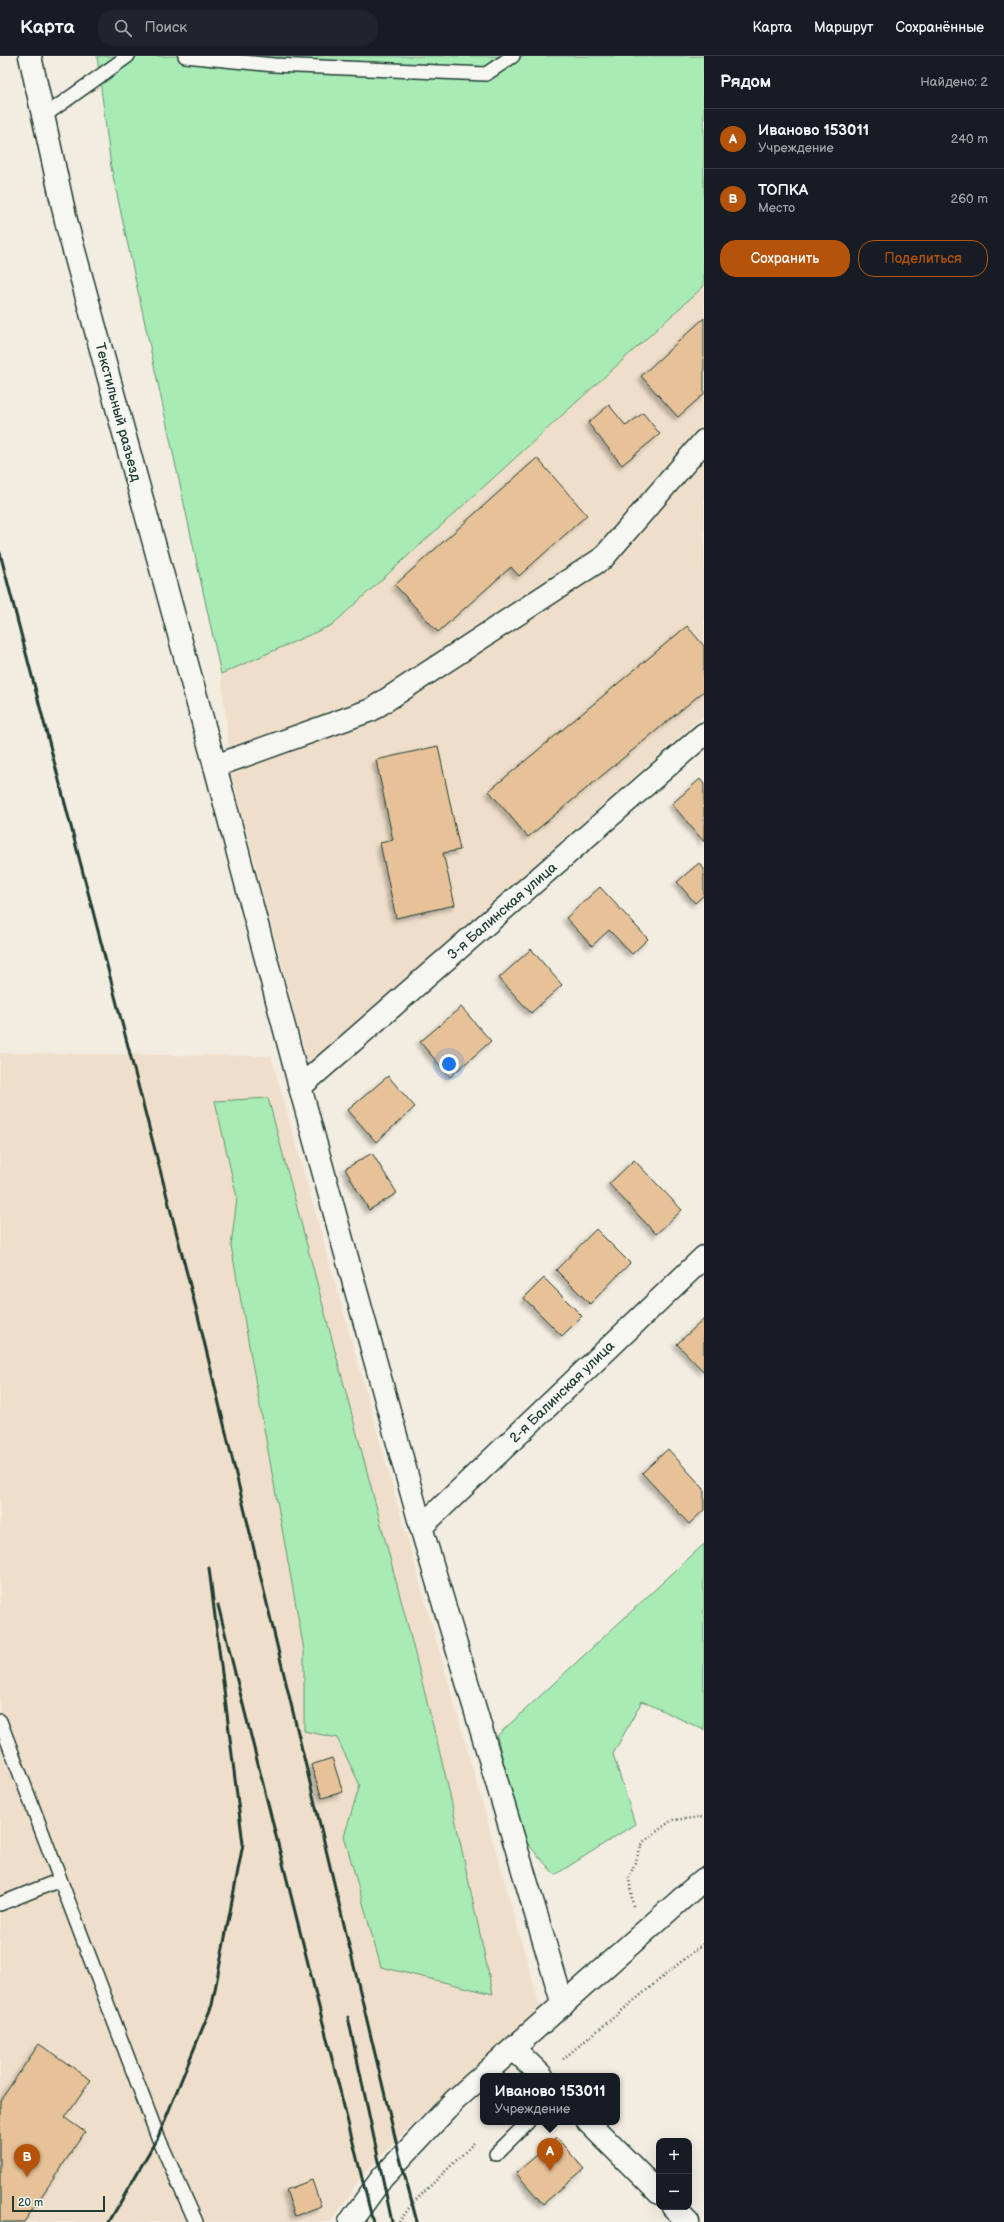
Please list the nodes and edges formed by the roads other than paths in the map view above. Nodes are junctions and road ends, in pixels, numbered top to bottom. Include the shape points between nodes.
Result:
1 (30, 56) edge
2 (128, 56) edge
3 (185, 56) edge
4 (513, 56) edge
5 (44, 116) junction
6 (704, 441) edge
7 (704, 734) edge
8 (215, 766) junction
9 (300, 1087) junction
10 (704, 1257) edge
11 (421, 1527) junction
12 (0, 1722) edge
13 (704, 1879) edge
14 (60, 1880) junction
15 (0, 1904) edge
16 (563, 2005) junction
17 (514, 2049) junction
18 (486, 2073) edge
19 (539, 2073) edge
20 (480, 2078) edge
21 (525, 2125) edge
22 (591, 2125) edge
23 (496, 2154) dead end
24 (656, 2190) edge
25 (676, 2210) edge
26 (196, 2222) edge
27 (350, 2222) edge
28 (688, 2222) edge

1 - 5 street, Текстильный разъезд
2 - 5 lane
3 - 4 lane via 274,65 486,74
5 - 8 street, Текстильный разъезд via 67,225
6 - 8 street via 604,558 371,710
7 - 9 street, 3-я Балинская улица
8 - 9 street, Текстильный разъезд
9 - 11 street, Текстильный разъезд
10 - 11 street, 2-я Балинская улица
11 - 16 street, Текстильный разъезд
12 - 14 lane
13 - 16 street
14 - 15 lane
14 - 26 lane via 158,2138
16 - 17 street
17 - 18 street
17 - 19 street
20 - 27 street via 455,2100 400,2158 366,2197
21 - 23 lane
22 - 24 street
25 - 28 street

